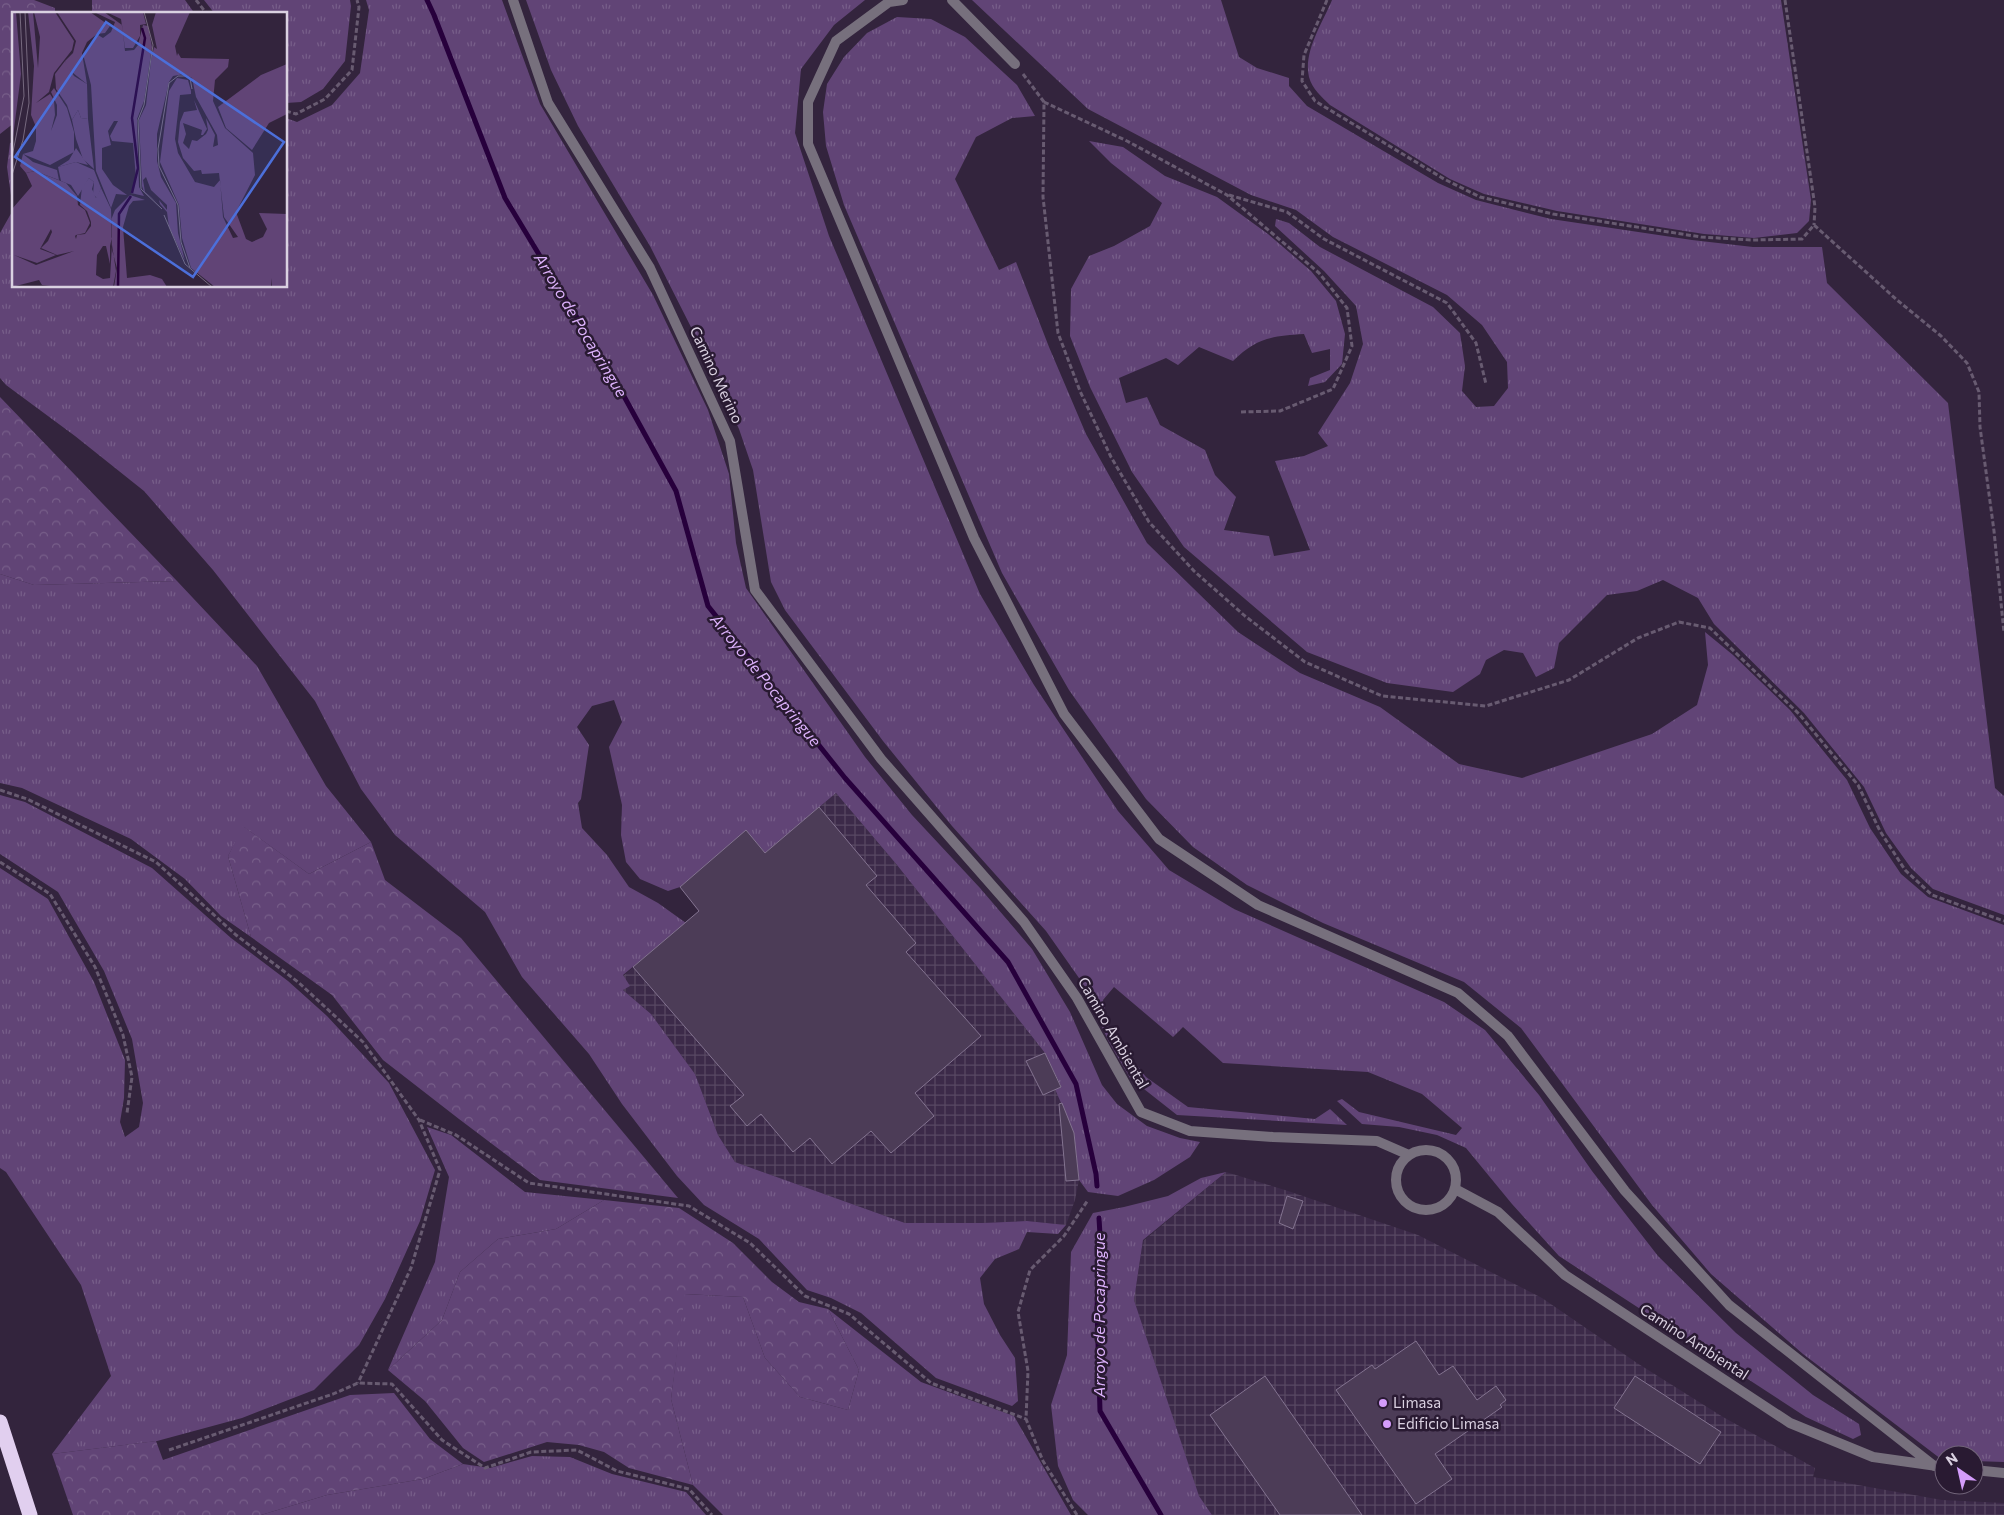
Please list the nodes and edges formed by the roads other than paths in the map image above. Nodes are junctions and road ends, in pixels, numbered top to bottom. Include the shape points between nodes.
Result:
1 (513, 0) edge
2 (903, 0) edge
3 (952, 0) edge
4 (1015, 64) road end
5 (881, 760) joint
6 (1409, 1155) junction
7 (1454, 1189) junction
8 (0, 1422) edge
9 (1934, 1462) edge
10 (1934, 1465) edge
11 (1984, 1471) edge
12 (2004, 1472) edge
13 (30, 1515) edge

1 - 5 street, Camino Merino via 548,103 650,268 730,441 755,590
2 - 9 street via 890,2 836,41 808,102 808,144 974,538 1064,714 1159,839 1258,905 1458,993 1508,1036 1625,1191 1729,1305
3 - 4 street
5 - 6 street, Camino Ambiental via 1024,922 1077,998 1141,1112 1190,1131 1377,1141
6 - 7 street via 1427,1150 1444,1155 1454,1170
6 - 7 street via 1396,1177 1399,1192 1409,1204 1432,1209 1446,1202
7 - 10 street, Camino Ambiental via 1498,1212 1564,1275 1790,1423 1873,1457
8 - 13 highway
11 - 12 street

